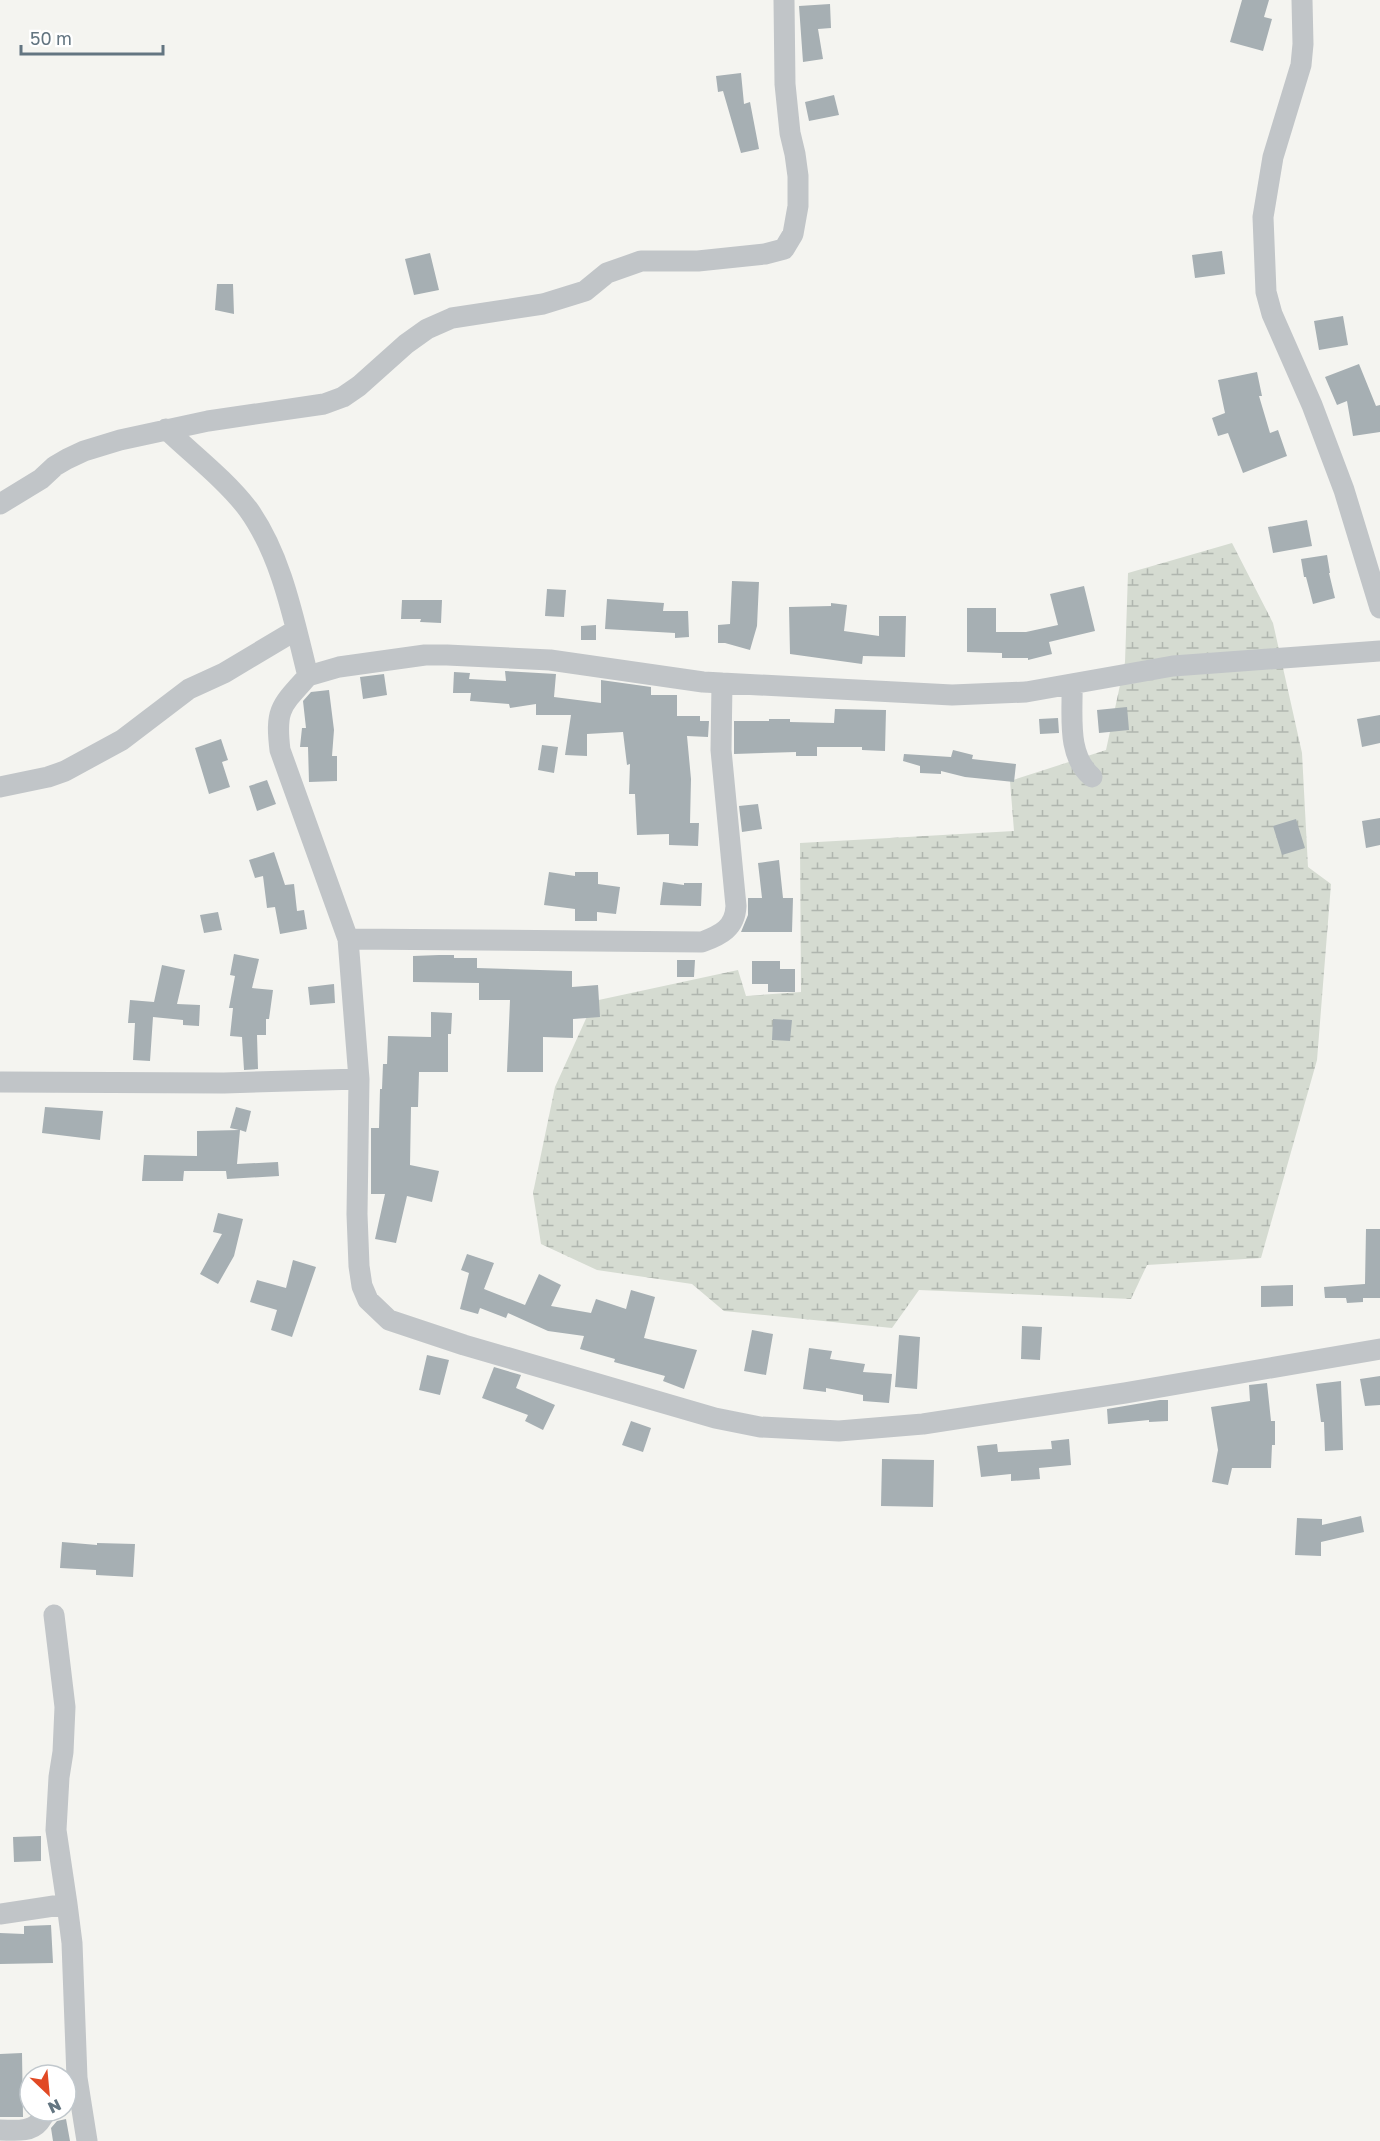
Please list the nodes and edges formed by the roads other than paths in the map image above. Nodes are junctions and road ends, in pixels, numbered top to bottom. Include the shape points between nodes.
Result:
1 (784, 0) edge
2 (1302, 0) edge
3 (166, 429) junction
4 (0, 504) edge
5 (1380, 608) edge
6 (296, 630) junction
7 (1380, 651) edge
8 (308, 676) junction
9 (722, 683) junction
10 (1072, 684) junction
11 (1092, 777) dead end
12 (0, 787) edge
13 (348, 939) junction
14 (359, 1079) junction
15 (0, 1082) edge
16 (1380, 1349) edge
17 (54, 1615) dead end
18 (67, 1904) junction
19 (0, 1914) edge
20 (76, 2063) edge
21 (78, 2118) edge
22 (36, 2123) edge
23 (0, 2130) edge
24 (87, 2141) edge

1 - 3 street via 785,84 798,176 798,206 793,234 784,249 699,261 641,261 607,273 585,291 543,304 452,318 427,329 359,386 324,404
2 - 5 street via 1301,64 1273,157 1263,217 1266,292 1344,490
3 - 4 street via 84,451
3 - 6 street via 248,509 290,600
6 - 8 street
6 - 12 street via 189,689 122,740 65,771
7 - 10 street via 1173,666
8 - 9 street via 339,667 447,655 550,660
8 - 13 street via 279,712 280,750
9 - 10 street via 952,695 1026,692
9 - 13 street via 721,750 736,917 720,935 702,942
10 - 11 street via 1073,741 1079,763
13 - 14 street
14 - 15 street
14 - 16 street via 359,1266 362,1286 377,1310 389,1320 464,1345 715,1418 760,1427 839,1431 923,1424
17 - 18 street via 65,1707 56,1830
18 - 19 street
18 - 20 street
21 - 24 street
22 - 23 street via 24,2130

